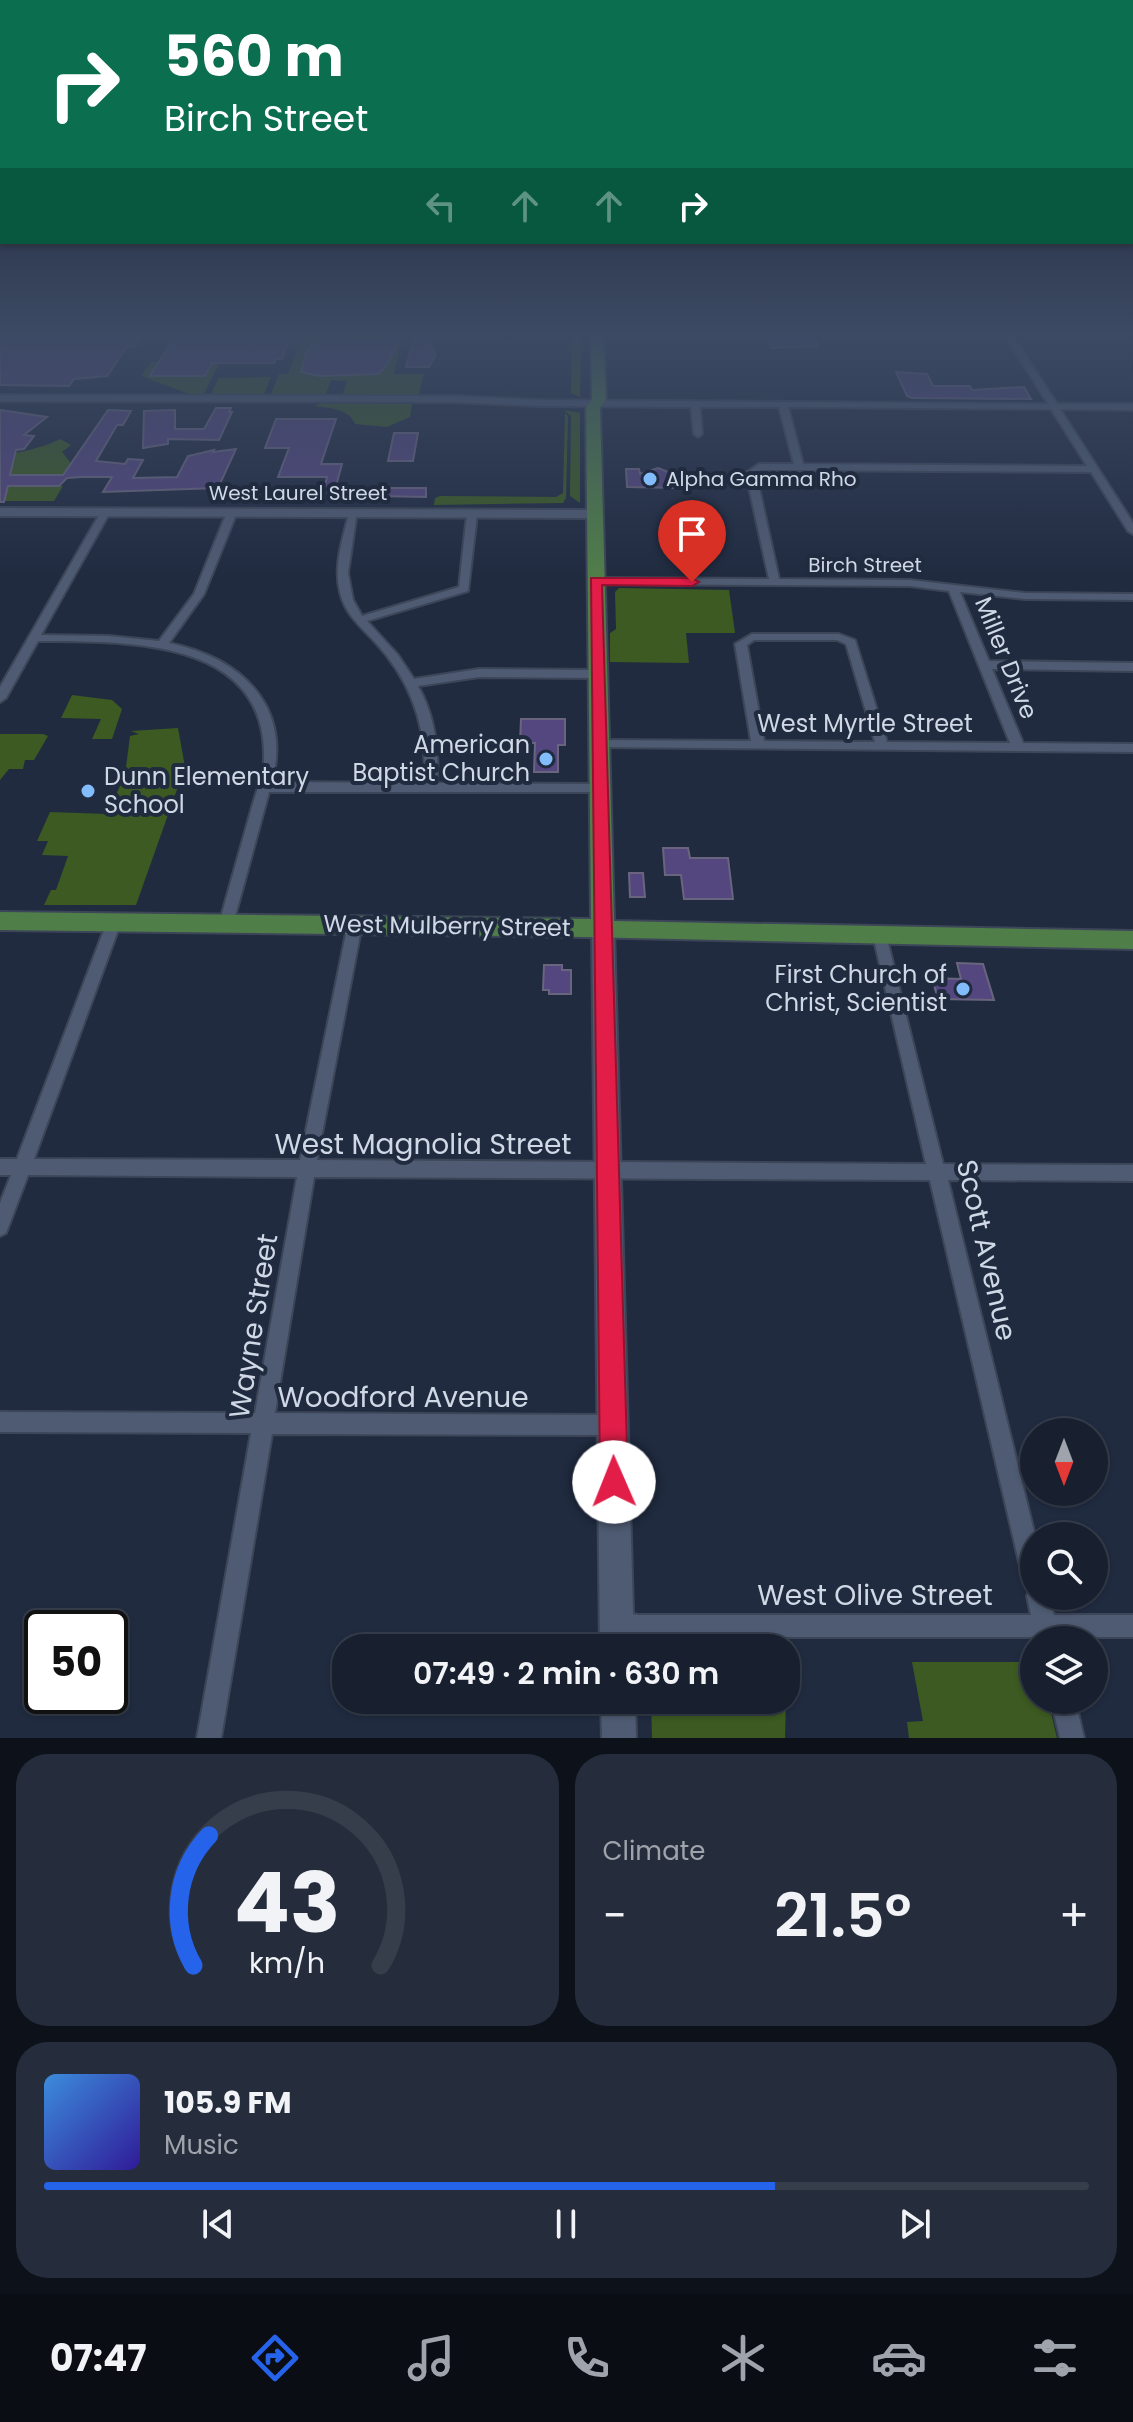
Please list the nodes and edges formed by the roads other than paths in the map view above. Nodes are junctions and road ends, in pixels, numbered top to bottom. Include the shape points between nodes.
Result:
1 (594, 415) edge
2 (696, 415) edge
3 (786, 415) edge
4 (1057, 415) edge
5 (698, 434) dead end
6 (799, 467) junction
7 (1093, 469) junction
8 (0, 512) edge
9 (105, 512) junction
10 (232, 512) junction
11 (354, 513) junction
12 (472, 514) junction
13 (595, 514) junction
14 (1133, 531) edge
15 (595, 581) junction
16 (775, 583) junction
17 (952, 586) junction
18 (1133, 597) edge
19 (359, 620) junction
20 (33, 638) junction
21 (163, 644) junction
22 (984, 665) junction
23 (1133, 667) edge
24 (596, 674) junction
25 (412, 683) junction
26 (0, 698) edge
27 (597, 744) junction
28 (758, 745) junction
29 (882, 745) junction
30 (1018, 747) junction
31 (1133, 748) edge
32 (265, 787) junction
33 (430, 787) junction
34 (598, 789) junction
35 (0, 921) edge
36 (114, 922) junction
37 (226, 924) junction
38 (355, 924) junction
39 (603, 929) junction
40 (880, 935) junction
41 (1133, 940) edge
42 (0, 1167) edge
43 (23, 1167) junction
44 (307, 1169) junction
45 (608, 1171) junction
46 (937, 1173) junction
47 (1133, 1173) edge
48 (0, 1227) edge
49 (0, 1422) edge
50 (265, 1424) junction
51 (613, 1425) junction
52 (1020, 1522) edge
53 (1133, 1626) edge
54 (1108, 1628) edge
55 (1020, 1633) edge
56 (617, 1634) edge
57 (621, 1634) edge
58 (618, 1714) edge
59 (1066, 1714) edge
60 (209, 1738) edge
61 (619, 1738) edge
62 (1072, 1738) edge

1 - 13 main road
2 - 5 street
3 - 6 street
4 - 7 street
6 - 7 street
6 - 16 street via 751,473
7 - 14 street
8 - 9 main road, West Laurel Street
9 - 10 main road, West Laurel Street
9 - 20 street
10 - 11 main road, West Laurel Street
10 - 21 street via 199,594
11 - 12 main road, West Laurel Street
11 - 19 street via 343,582
12 - 13 main road, West Laurel Street
12 - 19 street via 464,589
13 - 15 main road
15 - 16 street, Birch Street
15 - 24 main road
16 - 17 street, Birch Street
17 - 18 street, Birch Street via 1025,596
17 - 22 street, Miller Drive
19 - 25 street
20 - 21 street
20 - 26 street
21 - 32 street via 212,659 256,696 272,740
22 - 23 street
22 - 30 street, Miller Drive
24 - 25 street via 461,674
24 - 27 main road
25 - 33 street via 430,732
27 - 28 street, West Myrtle Street
27 - 34 main road
28 - 29 street, West Myrtle Street
28 - 29 street via 742,641 752,637 839,637 851,642
29 - 30 street, West Myrtle Street
30 - 31 street, West Myrtle Street
32 - 33 street
32 - 37 street
33 - 34 street
34 - 39 main road
35 - 36 main road, West Mulberry Street
36 - 37 main road, West Mulberry Street
36 - 43 street
37 - 38 main road, West Mulberry Street
38 - 39 main road, West Mulberry Street
38 - 44 street, Wayne Street
39 - 40 main road, West Mulberry Street
39 - 45 main road
40 - 41 main road, West Mulberry Street
40 - 46 street, Scott Avenue
42 - 43 street, West Magnolia Street
43 - 44 street, West Magnolia Street
43 - 48 street
44 - 45 street, West Magnolia Street
44 - 50 street, Wayne Street
45 - 46 street, West Magnolia Street
45 - 51 main road
46 - 47 street, West Magnolia Street
46 - 52 street, Scott Avenue
49 - 50 street, Woodford Avenue
50 - 51 street, Woodford Avenue
50 - 60 street, Wayne Street
51 - 56 main road
53 - 54 street, West Olive Street
55 - 57 street, West Olive Street via 639,1626
58 - 61 main road
59 - 62 street

